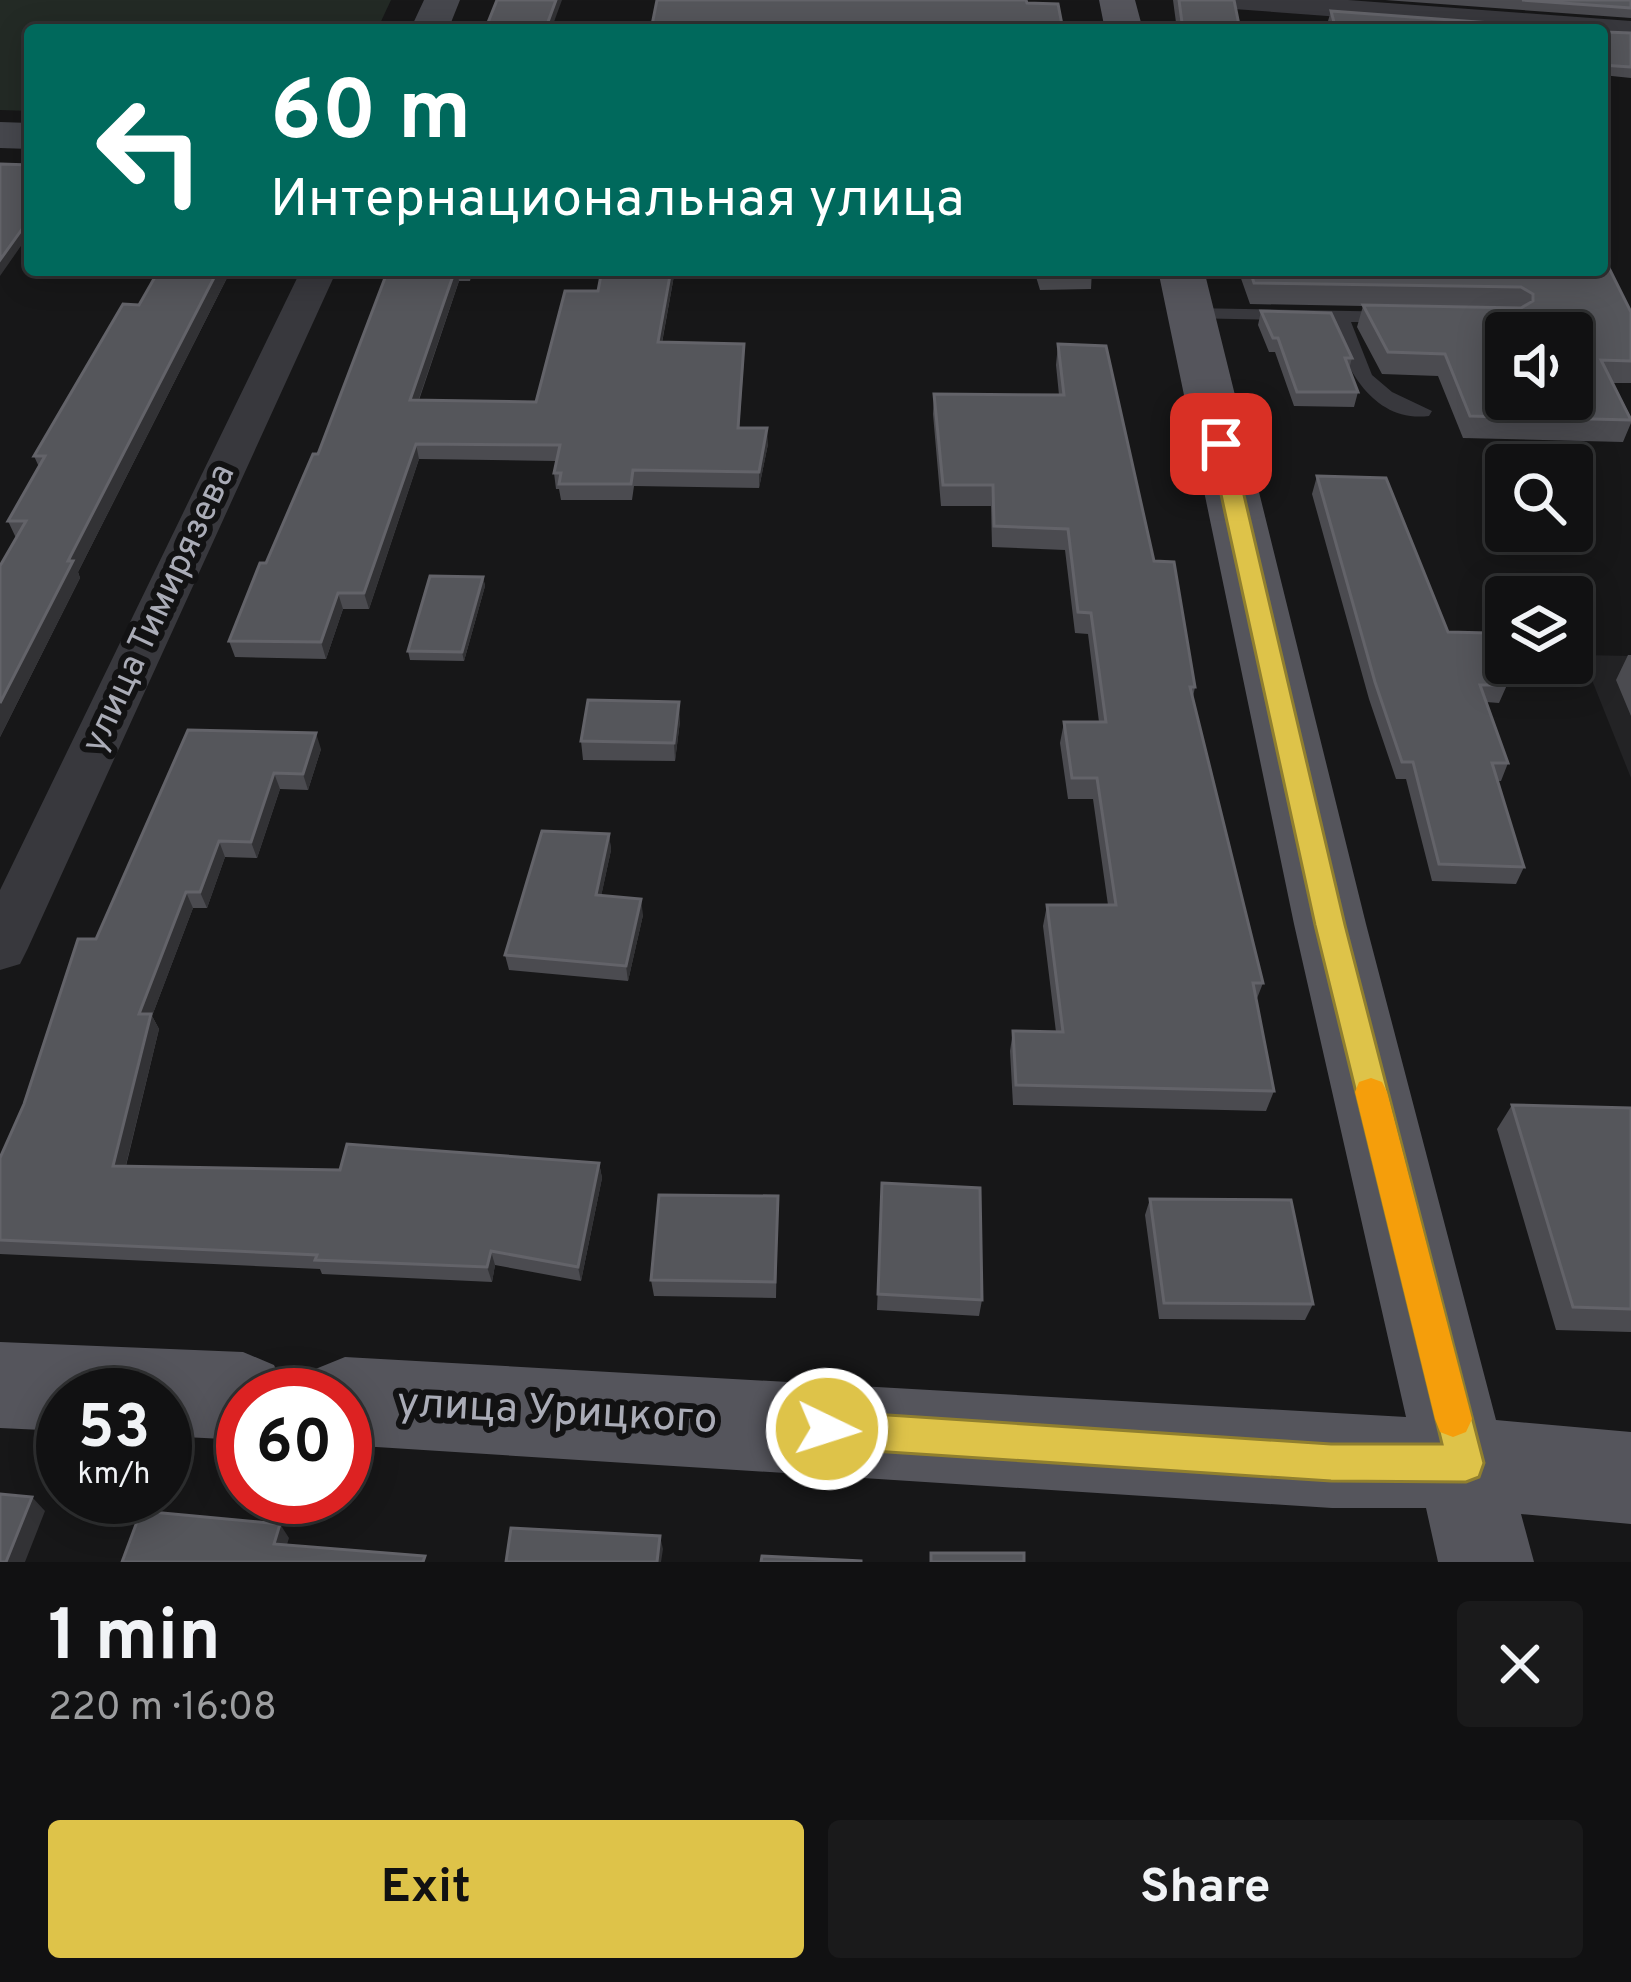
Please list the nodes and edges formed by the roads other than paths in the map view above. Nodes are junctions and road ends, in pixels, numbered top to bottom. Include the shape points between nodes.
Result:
1 (1234, 0) edge
2 (1552, 24) edge
3 (316, 276) edge
4 (1186, 292) edge
5 (1339, 315) junction
6 (1426, 317) edge
7 (1421, 411) dead end
8 (0, 948) edge
9 (0, 1385) edge
10 (216, 1395) edge
11 (372, 1403) edge
12 (1466, 1463) junction
13 (1631, 1478) edge
14 (1486, 1562) edge

1 - 2 street
3 - 8 street, улица Тимирязева
4 - 5 lane
4 - 12 main road via 1336,947
5 - 6 lane
5 - 7 lane via 1356,372 1371,390
9 - 10 main road
11 - 12 main road, улица Урицкого via 1331,1462
12 - 13 main road, улица Урицкого
12 - 14 main road

